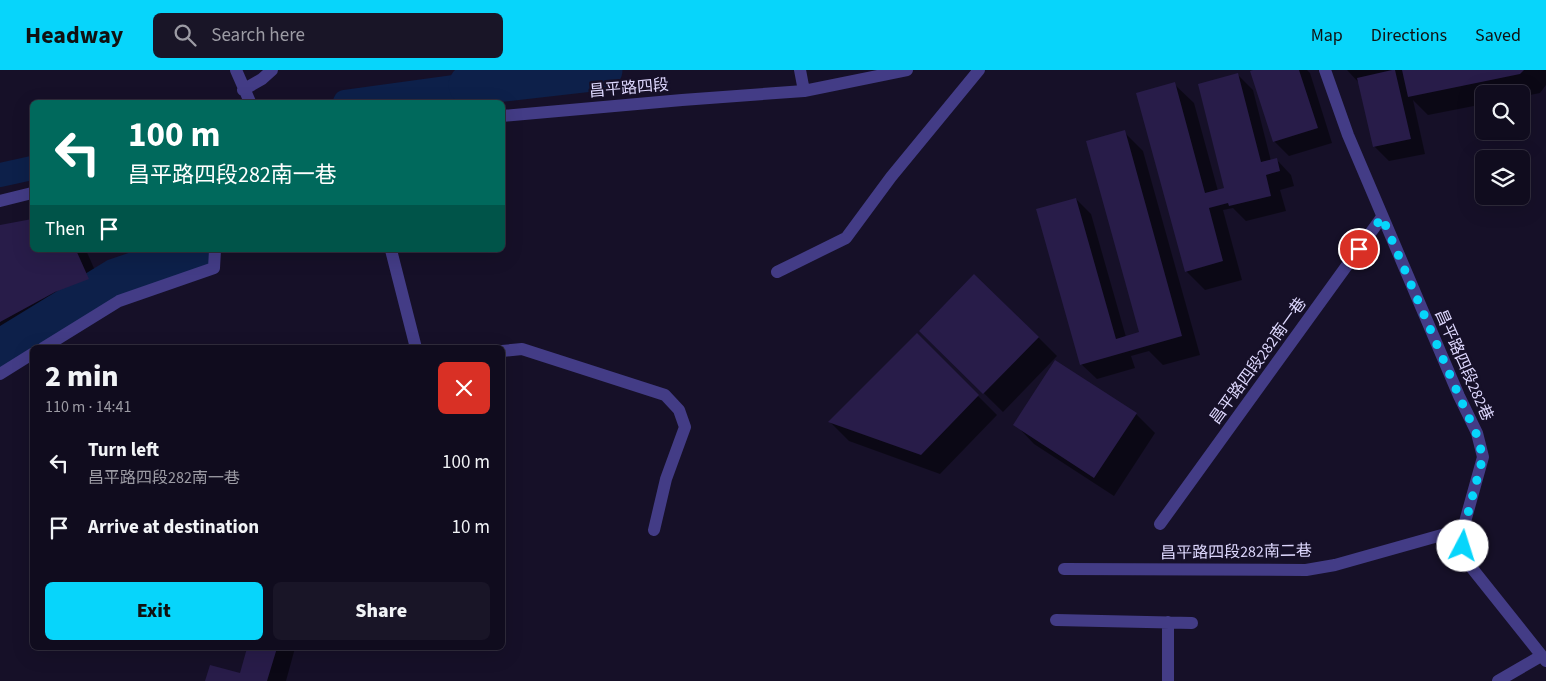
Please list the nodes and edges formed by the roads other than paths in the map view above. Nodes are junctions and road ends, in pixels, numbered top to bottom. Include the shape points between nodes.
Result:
1 (236, 70) edge
2 (272, 70) edge
3 (800, 70) edge
4 (907, 70) edge
5 (979, 70) edge
6 (1325, 70) edge
7 (243, 90) junction
8 (804, 91) junction
9 (249, 100) edge
10 (505, 116) edge
11 (30, 194) edge
12 (0, 201) edge
13 (1382, 217) junction
14 (215, 252) edge
15 (392, 252) edge
16 (777, 272) dead end
17 (48, 345) edge
18 (415, 345) edge
19 (505, 351) edge
20 (30, 355) edge
21 (0, 374) edge
22 (1160, 524) dead end
23 (1464, 528) junction
24 (654, 530) dead end
25 (1064, 569) dead end
26 (1056, 620) dead end
27 (1168, 622) junction
28 (1192, 623) dead end
29 (1544, 659) edge
30 (1168, 681) edge
31 (1498, 681) edge

1 - 7 street
2 - 7 street
3 - 8 street
4 - 8 street, 昌平路四段
5 - 16 street via 891,177 846,238
6 - 13 street, 昌平路四段282巷
7 - 9 street
8 - 10 street, 昌平路四段
11 - 12 street
13 - 22 street, 昌平路四段282南一巷
13 - 23 street, 昌平路四段282巷 via 1476,433 1483,457
14 - 17 street via 214,268 119,301
15 - 18 street
19 - 24 street via 522,349 665,395 679,410 685,427 666,479
20 - 21 street
23 - 25 street, 昌平路四段282南二巷 via 1335,565 1306,570
23 - 29 street, 昌平路四段282巷 via 1463,546 1471,567
26 - 27 street
27 - 28 street
27 - 30 street
29 - 31 street

